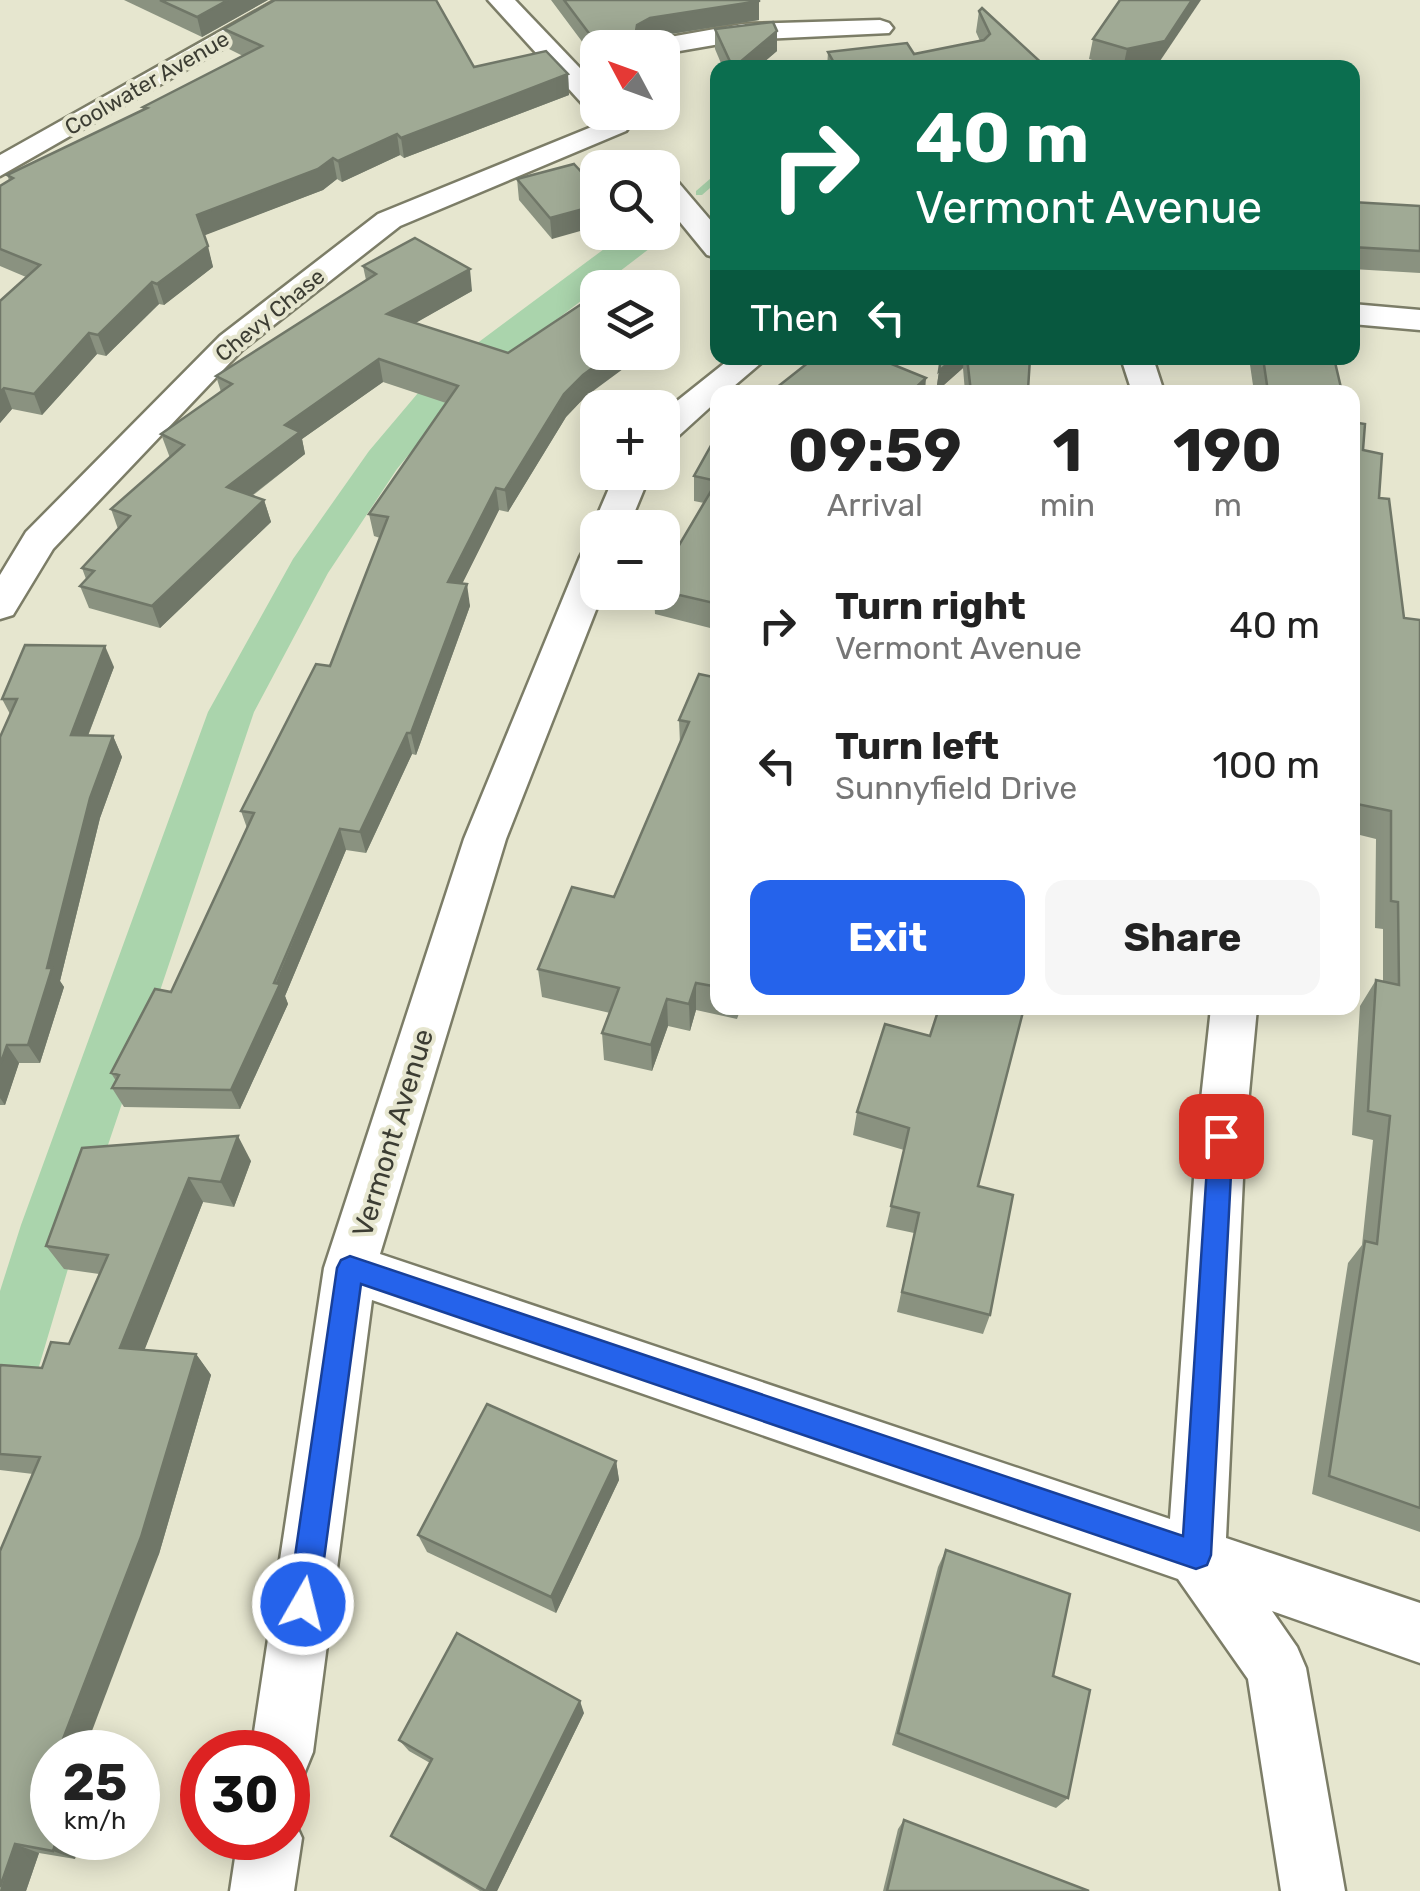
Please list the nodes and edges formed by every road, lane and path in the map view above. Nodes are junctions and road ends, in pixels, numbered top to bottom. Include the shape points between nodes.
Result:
1 (295, 0) edge
2 (502, 0) edge
3 (880, 28) dead end
4 (680, 43) edge
5 (580, 60) edge
6 (560, 63) junction
7 (580, 85) edge
8 (580, 127) edge
9 (619, 130) edge
10 (636, 150) edge
11 (0, 167) edge
12 (680, 204) edge
13 (710, 239) edge
14 (1360, 315) edge
15 (1420, 320) edge
16 (742, 365) edge
17 (716, 385) edge
18 (710, 389) edge
19 (680, 415) edge
20 (580, 602) edge
21 (0, 606) edge
22 (1233, 1015) edge
23 (350, 1268) junction
24 (1196, 1555) junction
25 (1420, 1633) edge
26 (285, 1730) edge
27 (267, 1860) edge
28 (262, 1891) edge
29 (1314, 1891) edge

1 - 11 street, Coolwater Avenue
2 - 6 street
3 - 4 street via 743,32
5 - 6 street
6 - 7 street
8 - 21 street, Chevy Chase via 389,220 231,343 39,541
9 - 10 street
12 - 13 street
14 - 15 street
16 - 17 street
18 - 19 street
20 - 23 street, Vermont Avenue via 485,839
22 - 24 street
23 - 24 street, Vermont Avenue
23 - 26 street
24 - 25 street, Vermont Avenue
24 - 29 street via 1276,1668
27 - 28 street

